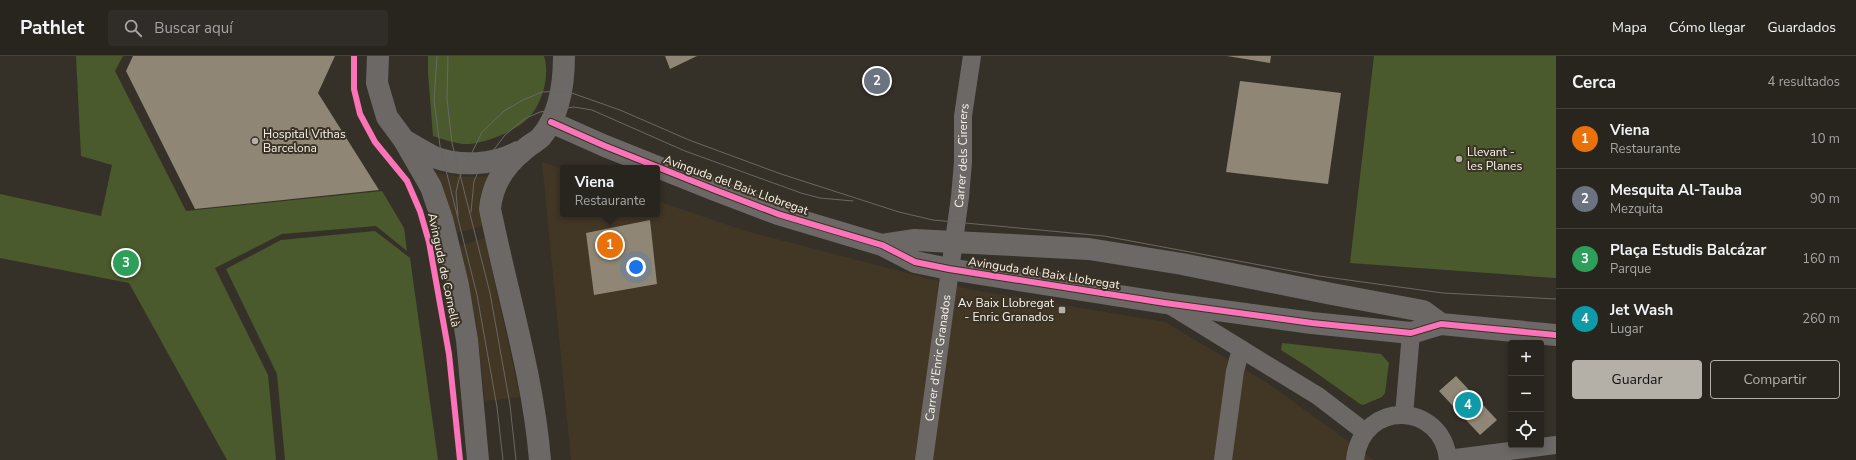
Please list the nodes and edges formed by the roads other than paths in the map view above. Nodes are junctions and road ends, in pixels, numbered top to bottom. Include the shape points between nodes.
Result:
1 (378, 56) edge
2 (564, 56) edge
3 (972, 56) edge
4 (551, 122) junction
5 (404, 140) junction
6 (525, 149) junction
7 (652, 165) edge
8 (660, 168) edge
9 (951, 255) junction
10 (1165, 303) junction
11 (1441, 324) junction
12 (1411, 333) junction
13 (1556, 335) edge
14 (1242, 349) junction
15 (1404, 415) junction
16 (1365, 432) junction
17 (1556, 446) edge
18 (1448, 459) edge
19 (478, 460) edge
20 (540, 460) edge
21 (924, 460) edge
22 (1223, 460) edge
23 (1355, 460) edge

1 - 5 street, Avinguda de Cornellà via 376,73 380,96 387,118
2 - 4 street, Avinguda de Cornellà via 562,86
3 - 9 street, Carrer dels Cirerers via 963,116 963,162
4 - 6 street, Avinguda de Cornellà via 540,138
4 - 7 street, Avinguda del Baix Llobregat
5 - 6 street, Avinguda de Cornellà via 435,157 466,162 490,162 507,158
5 - 19 street, Avinguda de Cornellà via 431,187 458,285 467,340
6 - 20 street, Avinguda de Cornellà via 502,172 491,199 490,209 530,386 538,429
8 - 9 street, Avinguda del Baix Llobregat via 785,216 882,245 915,262
9 - 10 street, Avinguda del Baix Llobregat
9 - 11 street, Avinguda del Baix Llobregat via 1089,249 1182,264 1423,311
9 - 21 street, Carrer d'Enric Granados
10 - 12 street, Avinguda del Baix Llobregat
10 - 14 street
11 - 12 street, Avinguda del Baix Llobregat
11 - 13 street, Avinguda del Baix Llobregat
12 - 15 street
14 - 16 street via 1318,396
14 - 22 street via 1235,371
15 - 16 street via 1390,415 1374,423
15 - 18 street via 1416,417 1429,424 1441,436
16 - 23 street via 1356,448
17 - 18 street

